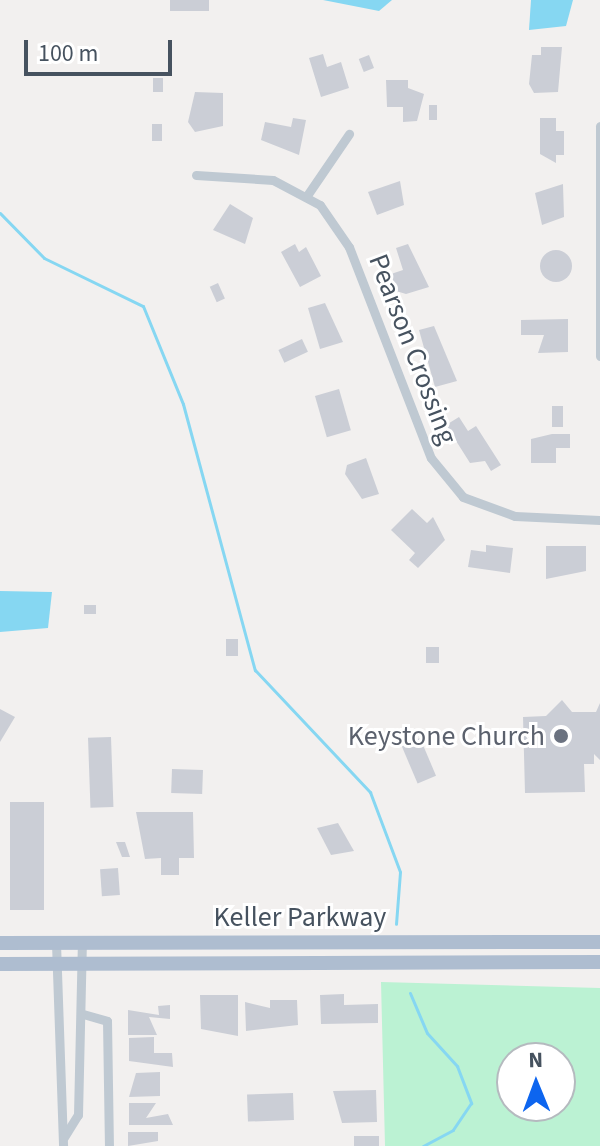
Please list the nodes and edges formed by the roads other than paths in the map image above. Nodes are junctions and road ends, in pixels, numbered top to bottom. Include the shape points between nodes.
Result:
1 (600, 126) edge
2 (349, 134) dead end
3 (196, 175) dead end
4 (308, 194) junction
5 (600, 356) edge
6 (600, 520) edge
7 (508, 942) junction
8 (600, 942) edge
9 (0, 943) edge
10 (56, 943) junction
11 (82, 943) junction
12 (500, 962) junction
13 (517, 962) junction
14 (600, 962) edge
15 (0, 964) edge
16 (55, 964) junction
17 (82, 964) junction
18 (83, 1014) junction
19 (64, 1141) edge
20 (109, 1146) edge

1 - 5 street
2 - 4 street
3 - 4 street via 229,173
4 - 6 street, Pearson Crossing via 349,247 446,482 497,512
7 - 8 main road, Keller Parkway
7 - 11 main road, Keller Parkway
7 - 12 main road
7 - 13 main road
9 - 10 main road, Keller Parkway
10 - 11 main road, Keller Parkway
10 - 16 street
11 - 17 street
12 - 13 main road, Keller Parkway
12 - 17 main road, Keller Parkway
13 - 14 main road, Keller Parkway
15 - 16 main road, Keller Parkway
16 - 17 main road, Keller Parkway
16 - 19 street via 57,1114
17 - 18 street
18 - 19 street via 78,1115
18 - 20 street via 107,1021

